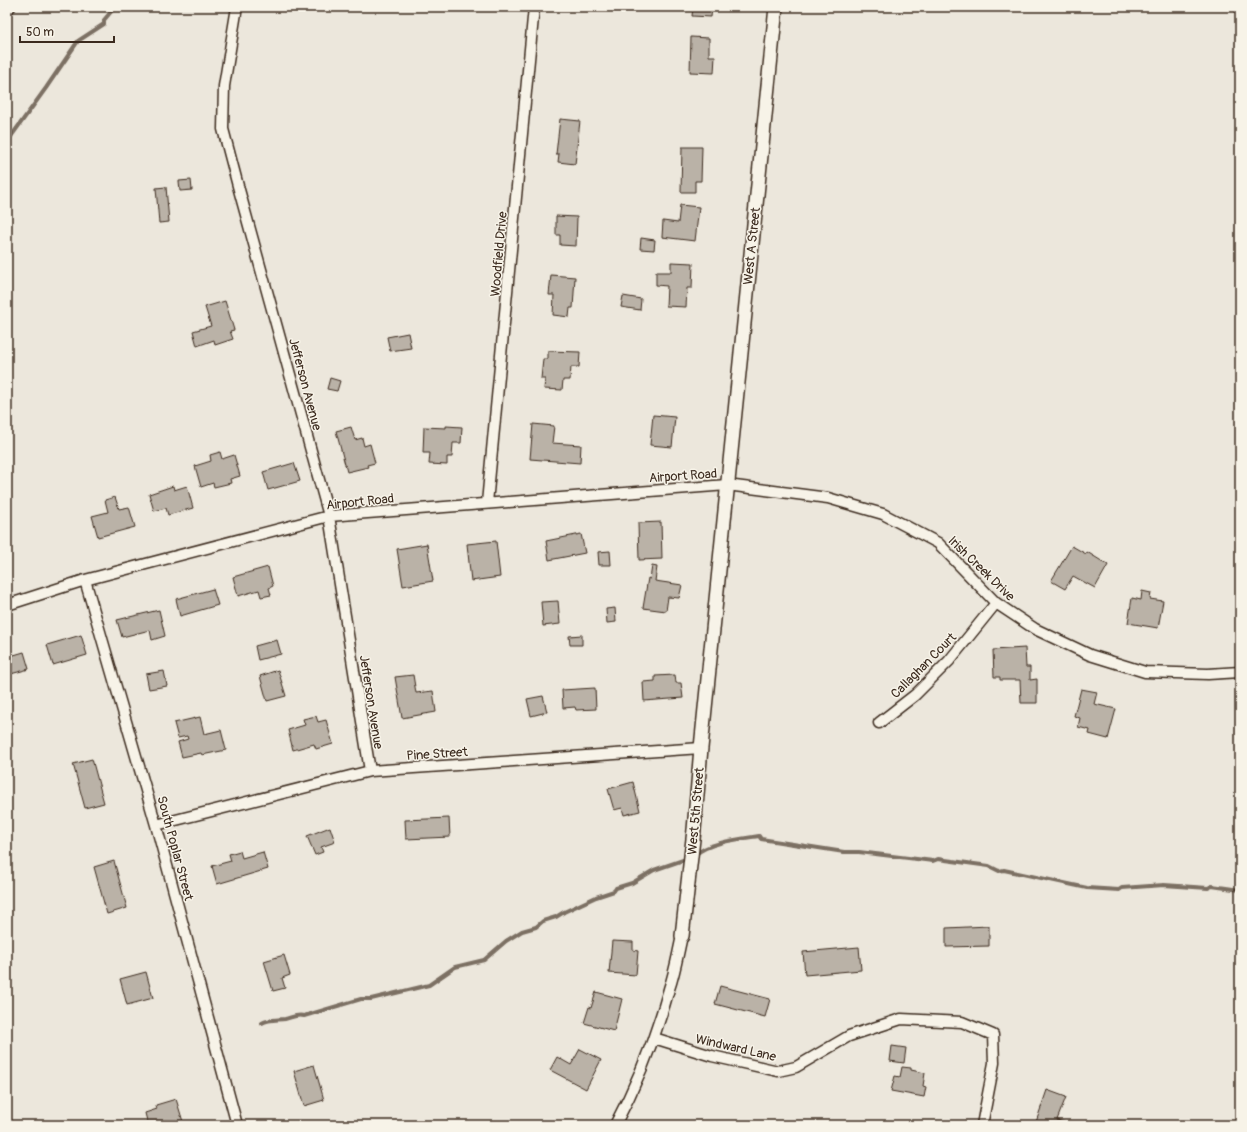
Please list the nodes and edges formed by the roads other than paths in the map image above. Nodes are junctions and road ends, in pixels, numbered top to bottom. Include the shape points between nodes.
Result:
1 (237, 7) edge
2 (534, 7) edge
3 (776, 7) edge
4 (727, 485) junction
5 (487, 503) junction
6 (329, 516) junction
7 (85, 580) junction
8 (996, 603) junction
9 (7, 605) edge
10 (1240, 672) edge
11 (879, 723) dead end
12 (701, 748) junction
13 (370, 771) junction
14 (156, 825) junction
15 (682, 936) joint
16 (654, 1038) junction
17 (236, 1125) edge
18 (614, 1125) edge
19 (982, 1125) edge

1 - 6 street, Jefferson Avenue via 224,86 224,129
2 - 5 street, Woodfield Drive
3 - 4 street, West A Street
4 - 5 street, Airport Road
4 - 8 street, Irish Creek Drive via 828,498 883,514 938,543
4 - 12 street, West 5th Street
5 - 6 street, Airport Road
6 - 7 street, Airport Road
6 - 13 street, Jefferson Avenue
7 - 9 street, Airport Road
7 - 14 street, South Poplar Street
8 - 10 street, Irish Creek Drive via 1035,629 1090,655 1146,672
8 - 11 street, Callaghan Court via 949,661 915,695
12 - 13 street, Pine Street
12 - 15 street, West 5th Street
13 - 14 street, Pine Street
14 - 17 street, South Poplar Street
15 - 16 street, West 5th Street via 670,988
16 - 18 street, West 5th Street via 628,1100
16 - 19 street, Windward Lane via 712,1056 778,1071 796,1067 849,1036 901,1019 962,1022 993,1035 994,1063

